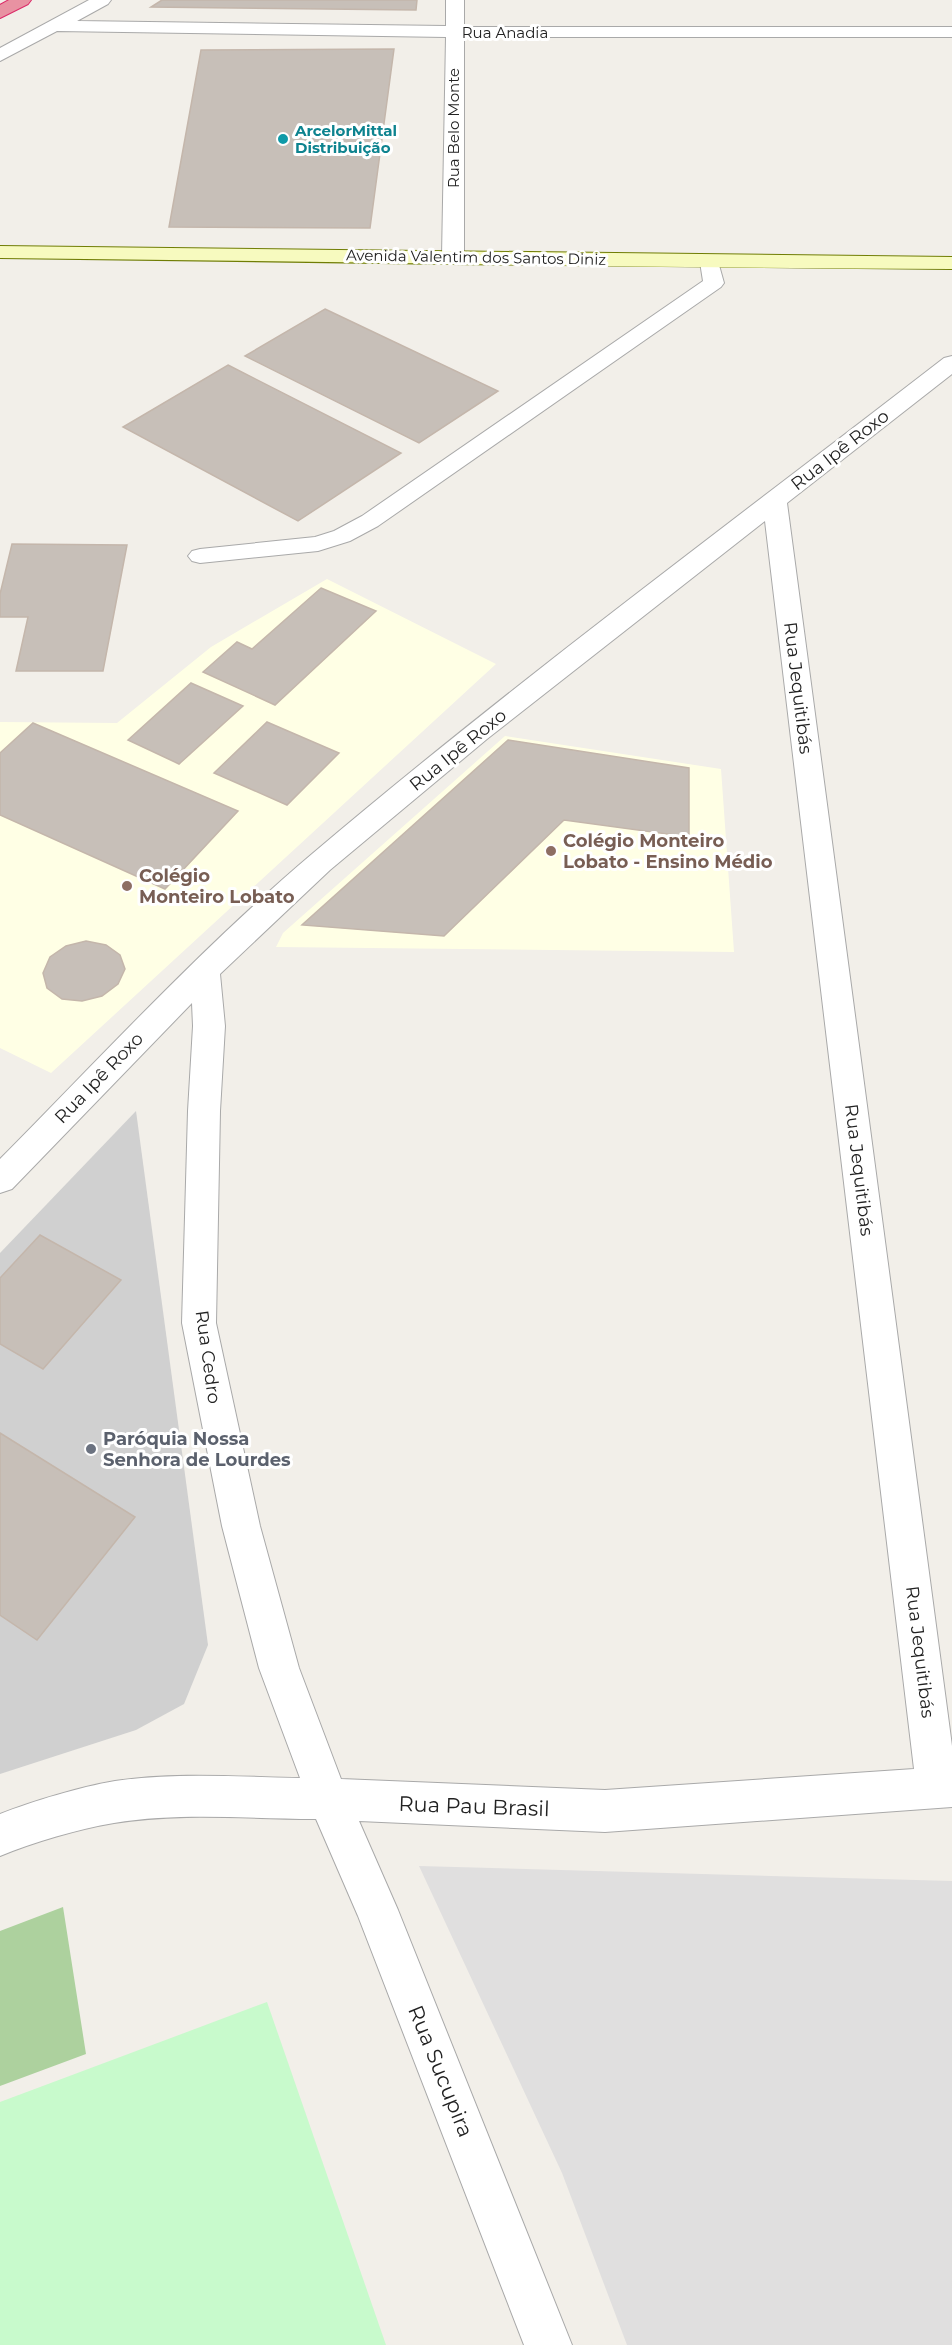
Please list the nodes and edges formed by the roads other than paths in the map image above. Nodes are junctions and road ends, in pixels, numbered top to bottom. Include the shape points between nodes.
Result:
1 (22, 0) edge
2 (102, 0) edge
3 (455, 0) edge
4 (0, 13) edge
5 (58, 26) junction
6 (454, 32) junction
7 (952, 32) edge
8 (0, 55) edge
9 (0, 252) edge
10 (453, 256) junction
11 (710, 262) junction
12 (952, 263) edge
13 (952, 363) edge
14 (775, 501) junction
15 (734, 533) junction
16 (781, 553) junction
17 (200, 556) dead end
18 (204, 972) junction
19 (0, 1180) edge
20 (944, 1787) edge
21 (328, 1799) junction
22 (0, 1834) edge
23 (548, 2345) edge

1 - 4 highway
2 - 5 street
3 - 6 street, Rua Belo Monte
5 - 6 street, Rua Anadia
5 - 8 street
6 - 7 street, Rua Anadia
6 - 10 street, Rua Belo Monte
9 - 10 street, Avenida Valentim dos Santos Diniz
10 - 11 street, Avenida Valentim dos Santos Diniz
11 - 12 street, Avenida Valentim dos Santos Diniz
11 - 17 lane via 714,283 370,521 318,544
13 - 14 street, Rua Ipê Roxo
14 - 15 street, Rua Ipê Roxo
14 - 16 street, Rua Jequitibás
15 - 16 street
15 - 18 street, Rua Ipê Roxo via 477,733 320,863
16 - 20 street, Rua Jequitibás
18 - 19 street, Rua Ipê Roxo
18 - 21 street, Rua Cedro via 209,1026 199,1323 241,1526 276,1657
20 - 21 street, Rua Pau Brasil via 605,1811
21 - 22 street, Rua Pau Brasil via 171,1797 114,1802
21 - 23 street, Rua Sucupira via 382,1921

